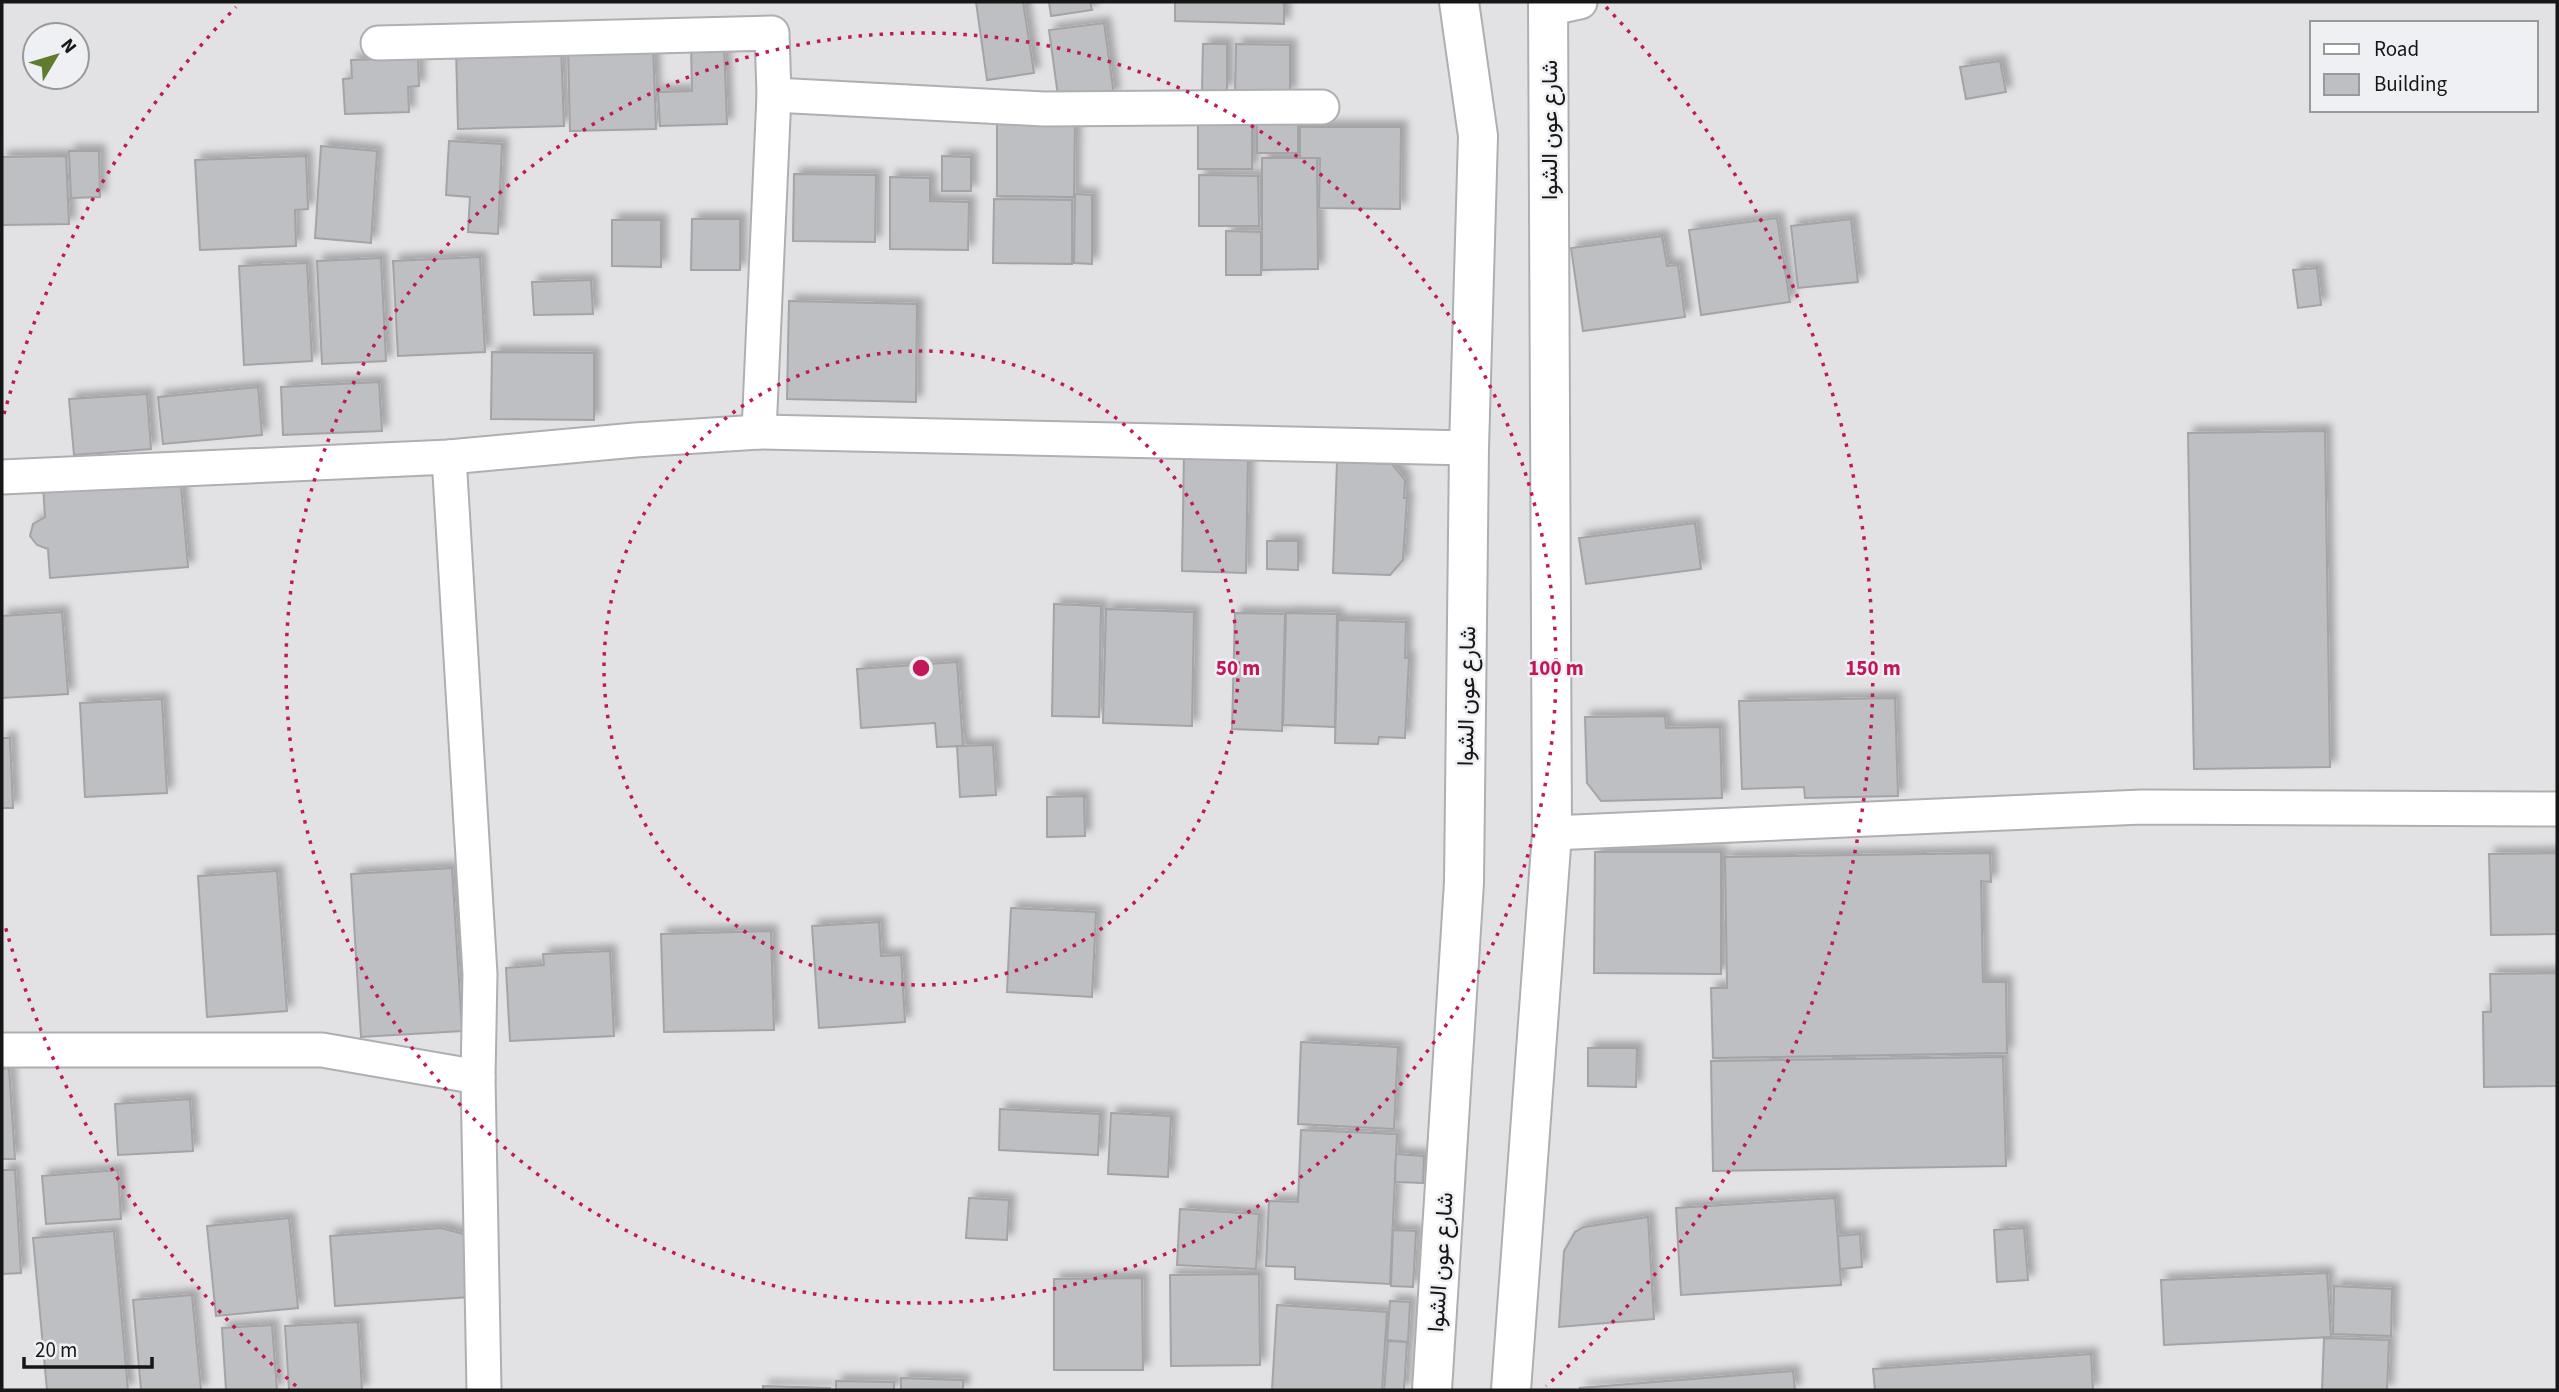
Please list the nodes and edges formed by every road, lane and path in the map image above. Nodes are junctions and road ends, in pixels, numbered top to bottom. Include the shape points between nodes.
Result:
1 (1459, 2) edge
2 (1558, 4) edge
3 (378, 43) dead end
4 (774, 95) junction
5 (1322, 107) dead end
6 (759, 432) junction
7 (1469, 448) junction
8 (449, 457) junction
9 (2, 477) edge
10 (2557, 809) edge
11 (1552, 833) junction
12 (2, 1050) edge
13 (478, 1077) junction
14 (484, 1390) edge
15 (1432, 1390) edge
16 (1511, 1390) edge

1 - 7 main road, شارع عون الشوا via 1478,136
2 - 11 main road, شارع عون الشوا
3 - 4 street via 772,33
4 - 5 street via 1044,108
4 - 6 street
6 - 7 street
6 - 8 street
7 - 15 main road, شارع عون الشوا via 1464,882
8 - 9 street
8 - 13 street via 480,974
10 - 11 street via 2142,807
11 - 16 main road, شارع عون الشوا
12 - 13 street via 322,1050
13 - 14 street

